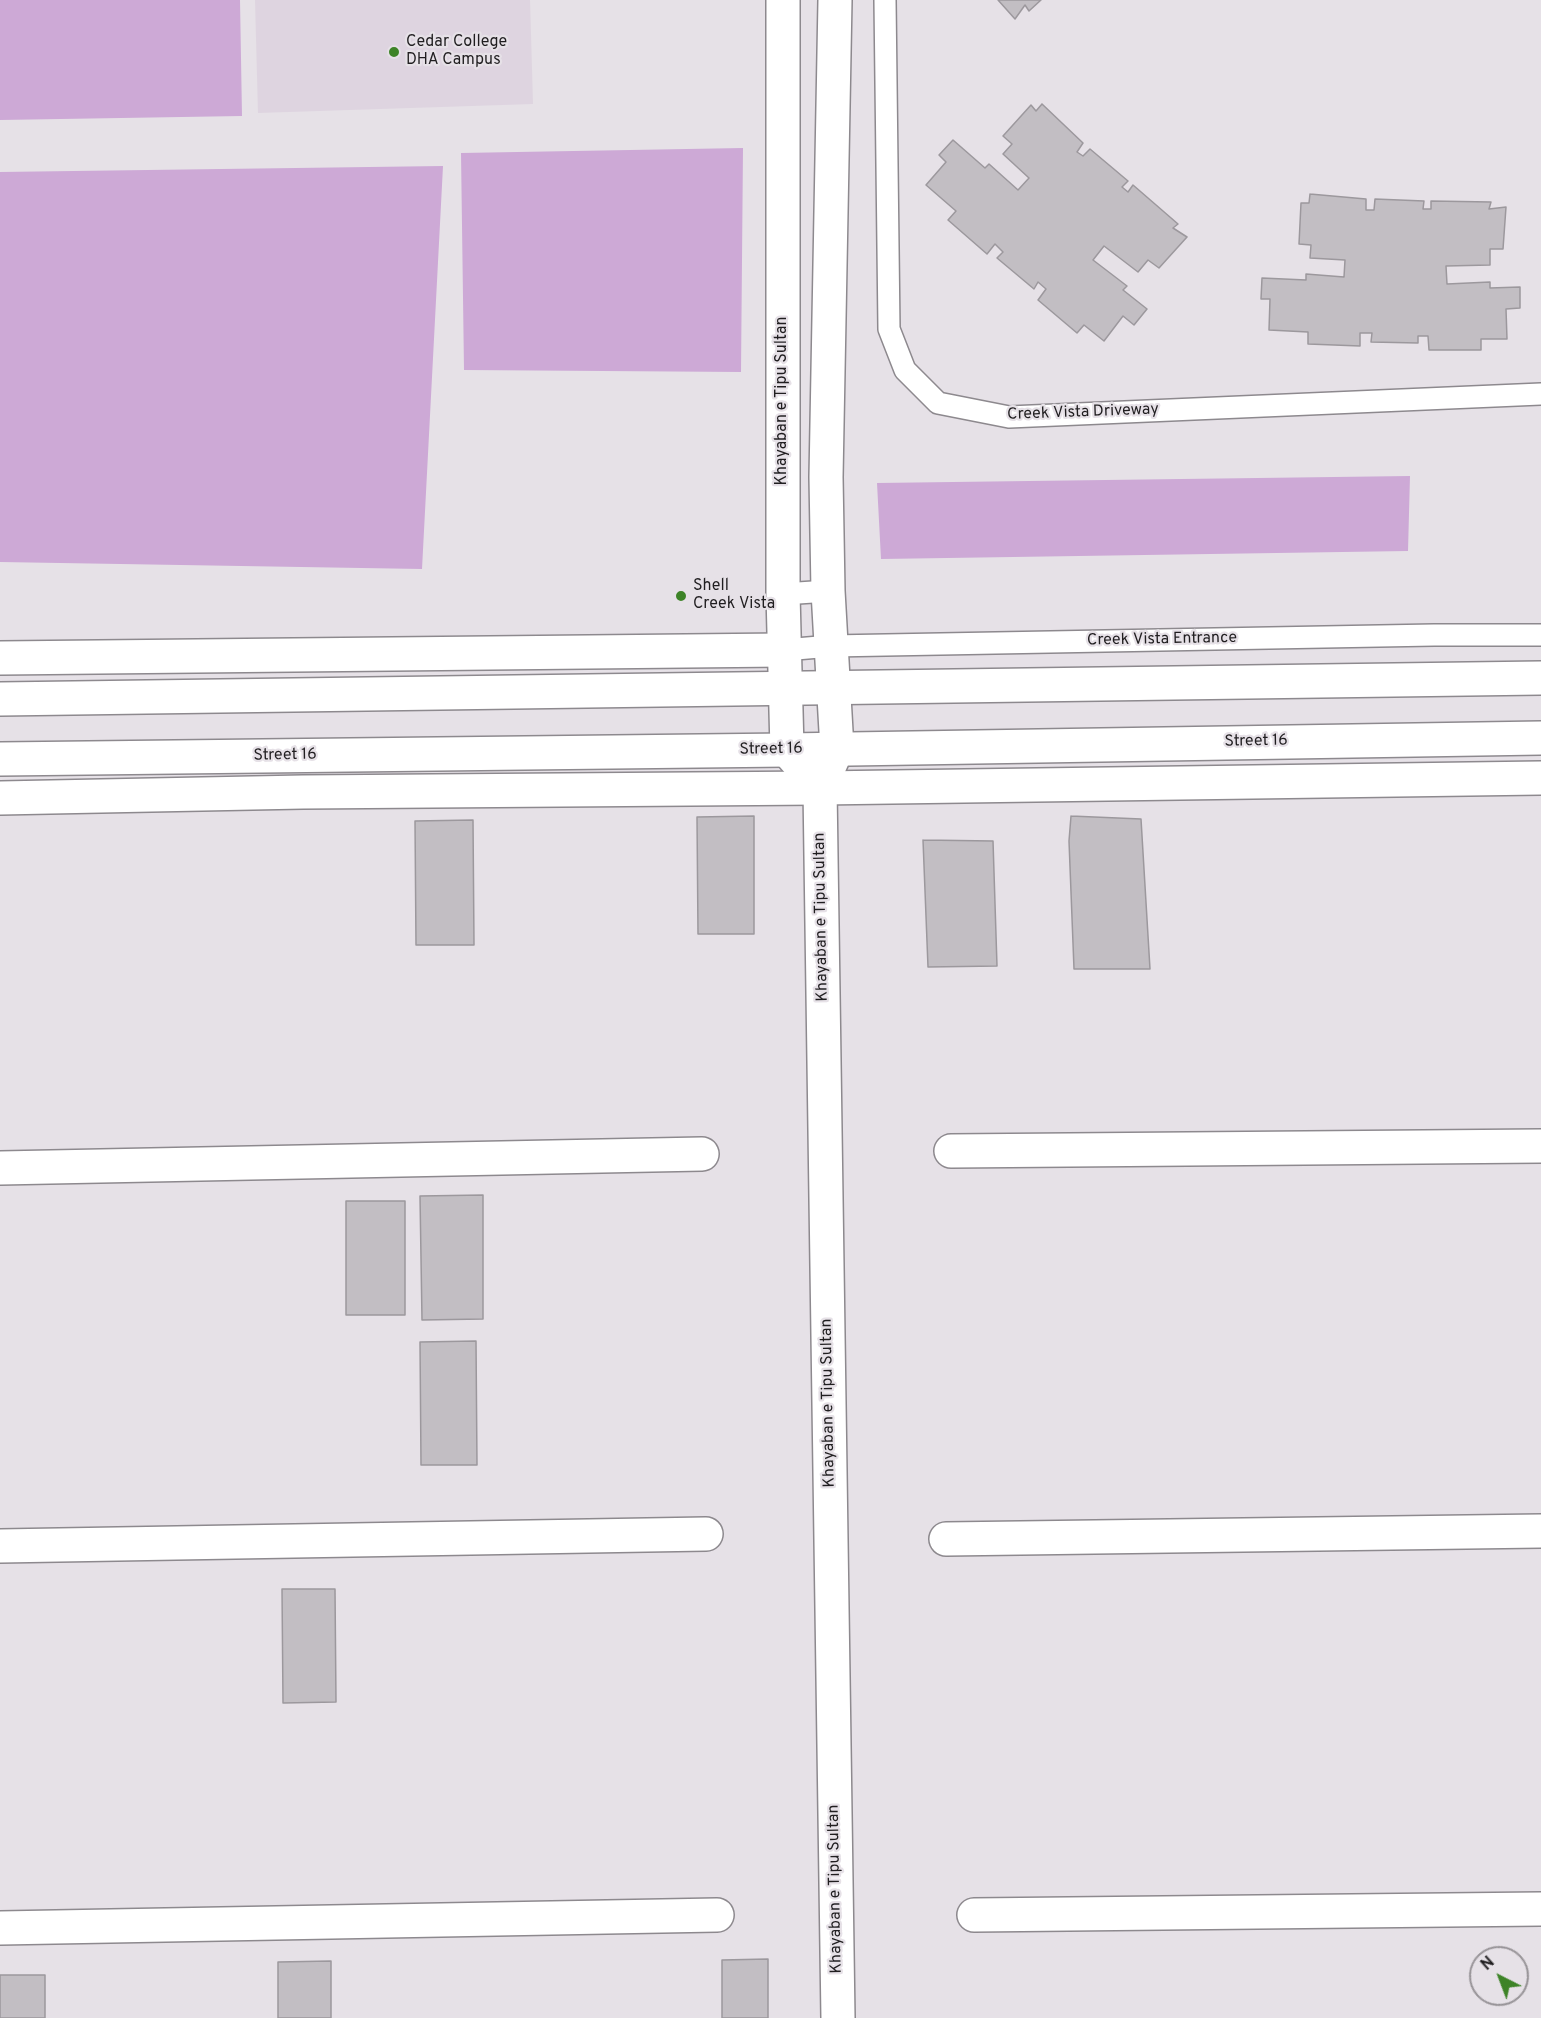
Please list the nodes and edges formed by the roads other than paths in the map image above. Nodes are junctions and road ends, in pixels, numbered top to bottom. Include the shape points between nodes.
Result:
1 (783, 0) edge
2 (835, 0) edge
3 (885, 0) edge
4 (1541, 393) edge
5 (828, 591) junction
6 (783, 594) junction
7 (1541, 635) edge
8 (831, 646) junction
9 (784, 650) junction
10 (0, 658) edge
11 (1541, 678) edge
12 (785, 688) junction
13 (833, 688) junction
14 (0, 699) edge
15 (1541, 738) edge
16 (837, 749) junction
17 (787, 750) junction
18 (0, 759) edge
19 (1541, 778) edge
20 (820, 788) junction
21 (0, 798) edge
22 (1541, 1146) edge
23 (951, 1151) dead end
24 (702, 1154) dead end
25 (0, 1168) edge
26 (1541, 1531) edge
27 (706, 1534) dead end
28 (946, 1539) dead end
29 (0, 1546) edge
30 (1541, 1909) edge
31 (717, 1915) dead end
32 (974, 1915) dead end
33 (0, 1928) edge
34 (838, 2018) edge

1 - 6 street, Khayaban e Tipu Sultan
2 - 5 street, Khayaban e Tipu Sultan via 826,477
3 - 4 lane, Creek Vista Driveway via 889,329 905,370 938,403 1009,417
5 - 6 lane
5 - 8 street, Khayaban e Tipu Sultan
6 - 9 street, Khayaban e Tipu Sultan
7 - 8 lane, Creek Vista Entrance
8 - 9 lane, Creek Vista Entrance
8 - 13 street, Khayaban e Tipu Sultan
9 - 10 street
9 - 12 street, Khayaban e Tipu Sultan
11 - 13 street
12 - 13 street
12 - 14 street
12 - 17 street, Khayaban e Tipu Sultan
13 - 16 street, Khayaban e Tipu Sultan
15 - 16 street, Street 16
16 - 17 street, Street 16
16 - 20 street, Khayaban e Tipu Sultan
17 - 18 street, Street 16
17 - 20 street
19 - 20 street
20 - 21 street
20 - 34 street, Khayaban e Tipu Sultan
22 - 23 street
24 - 25 street
26 - 28 street
27 - 29 street
30 - 32 street
31 - 33 street

